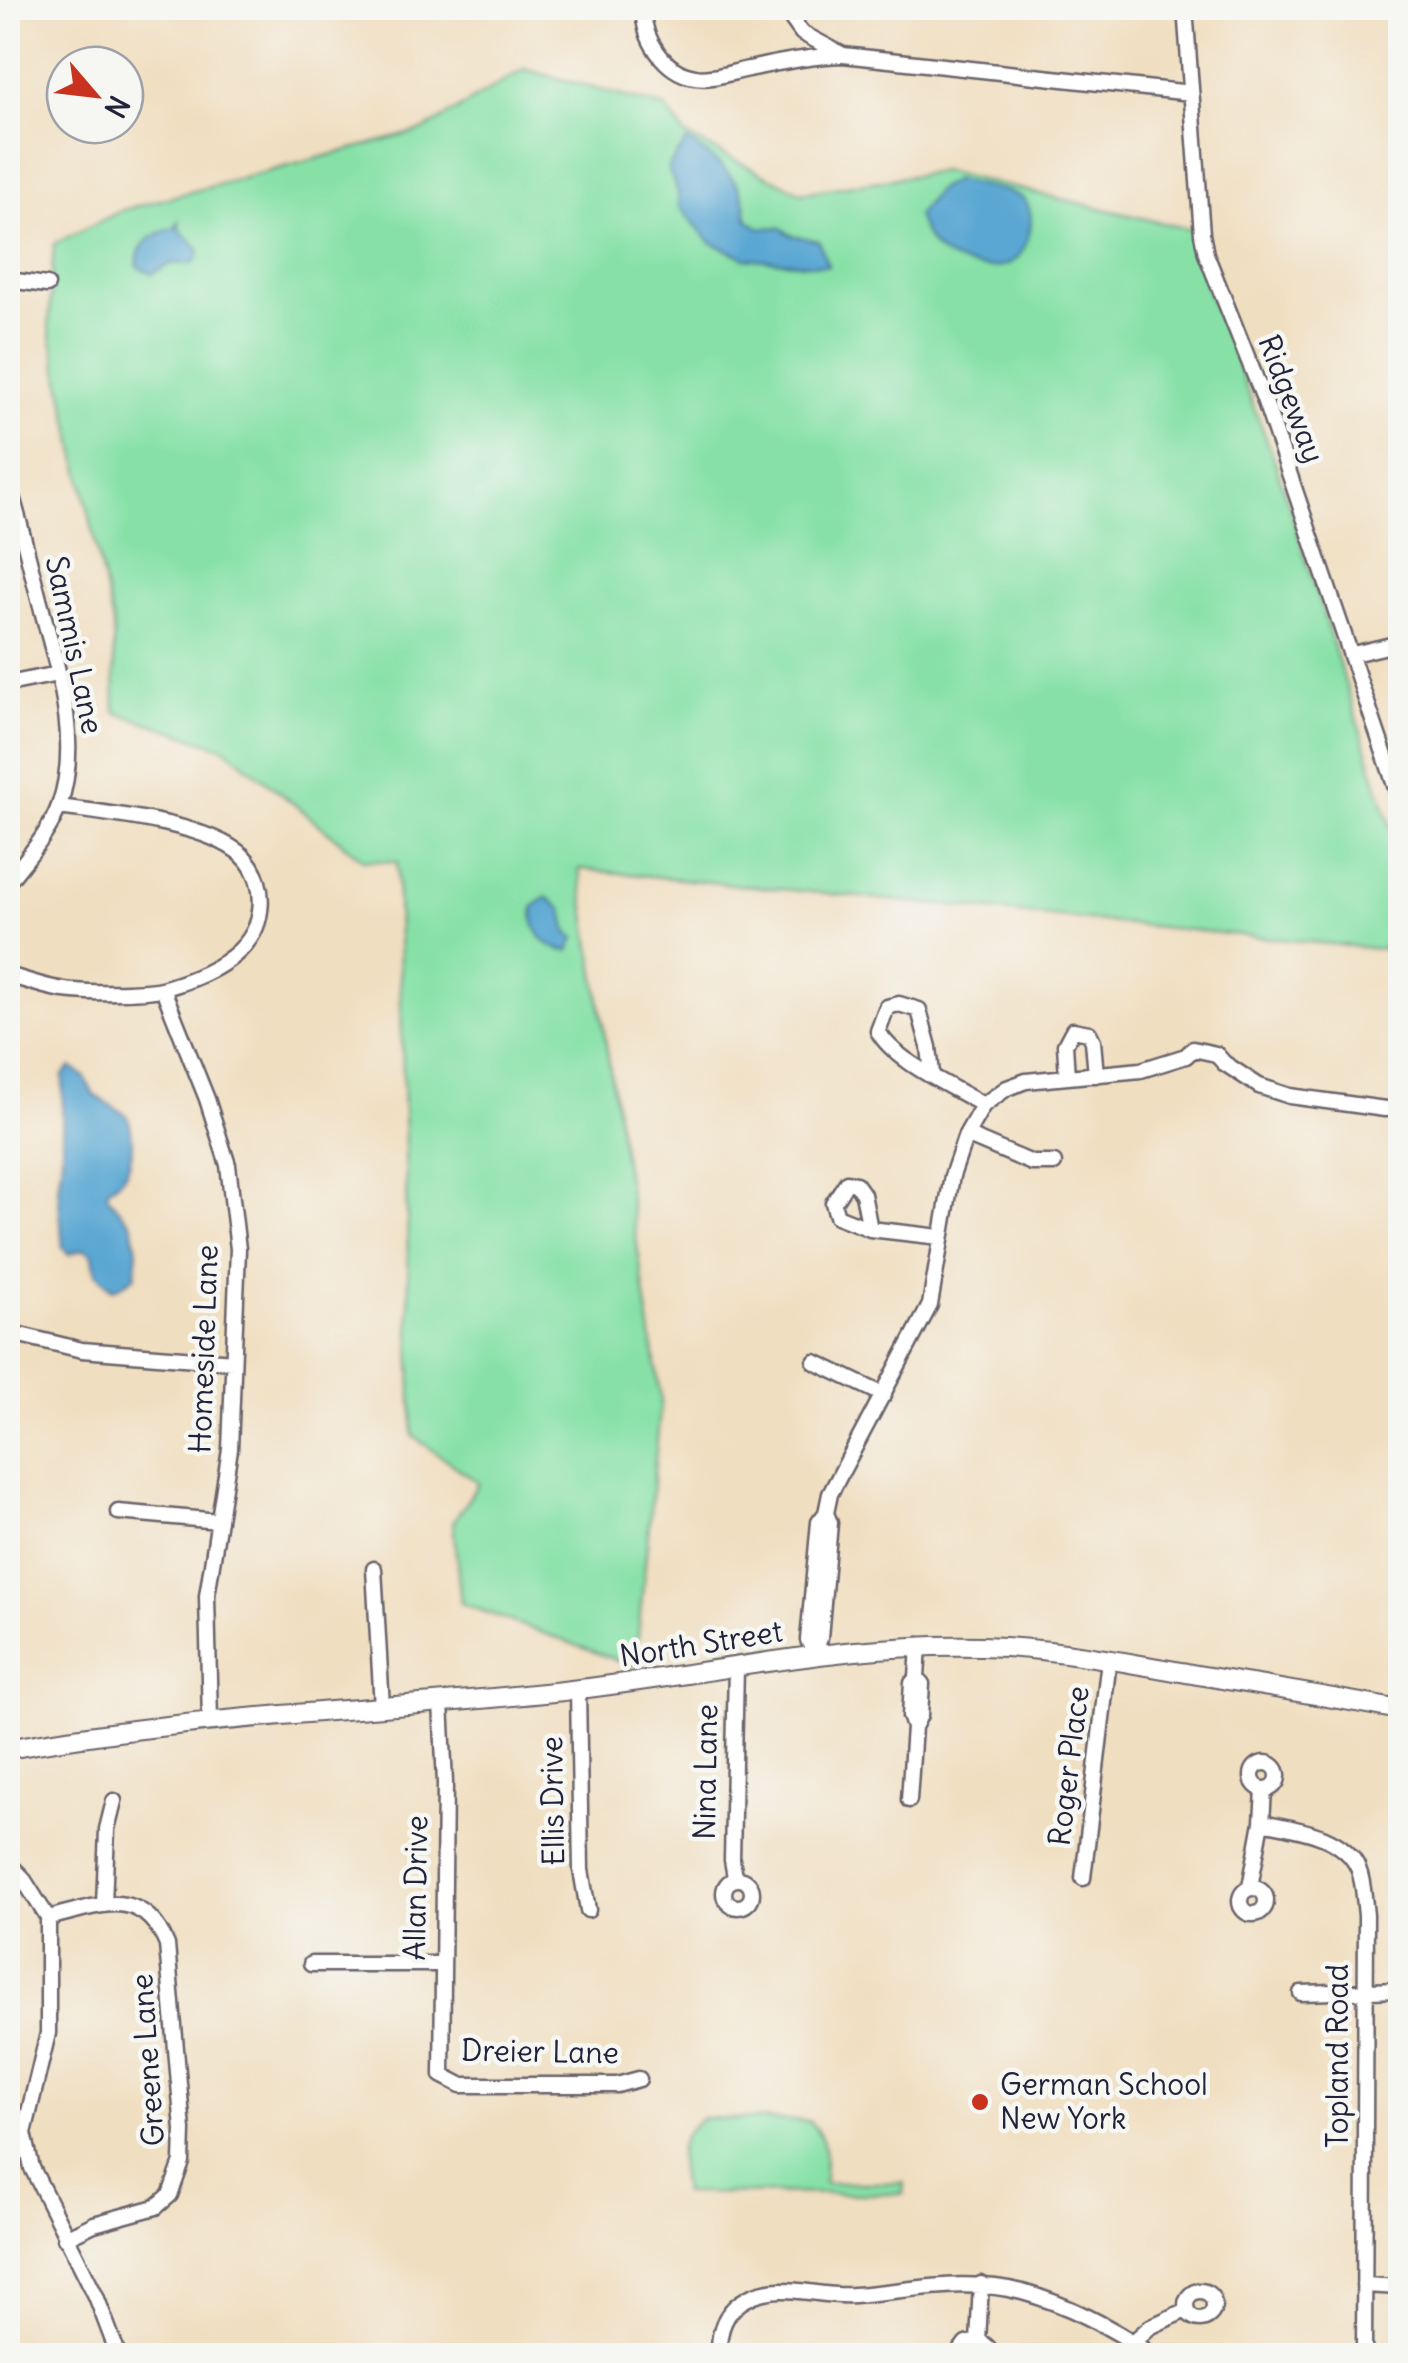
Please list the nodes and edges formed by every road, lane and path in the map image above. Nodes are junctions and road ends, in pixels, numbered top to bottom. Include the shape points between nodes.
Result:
1 (644, 8) edge
2 (784, 8) edge
3 (1185, 8) edge
4 (802, 32) junction
5 (842, 55) junction
6 (795, 59) junction
7 (1192, 92) junction
8 (8, 280) edge
9 (47, 285) dead end
10 (9, 491) edge
11 (1400, 643) edge
12 (1353, 654) junction
13 (58, 674) junction
14 (8, 684) edge
15 (1400, 800) edge
16 (59, 807) junction
17 (8, 882) edge
18 (8, 974) edge
19 (163, 989) junction
20 (932, 1074) junction
21 (1096, 1075) junction
22 (1067, 1076) junction
23 (984, 1105) junction
24 (1400, 1108) edge
25 (966, 1135) junction
26 (1054, 1163) dead end
27 (870, 1229) dead end
28 (940, 1237) junction
29 (8, 1332) edge
30 (234, 1362) junction
31 (815, 1362) dead end
32 (884, 1395) junction
33 (118, 1512) dead end
34 (219, 1521) junction
35 (374, 1569) dead end
36 (919, 1645) junction
37 (815, 1654) junction
38 (1109, 1660) junction
39 (736, 1666) junction
40 (578, 1689) junction
41 (441, 1703) junction
42 (382, 1707) junction
43 (1400, 1710) edge
44 (210, 1722) junction
45 (8, 1749) edge
46 (1264, 1790) dead end
47 (909, 1800) dead end
48 (114, 1801) dead end
49 (1262, 1822) junction
50 (8, 1862) edge
51 (735, 1877) dead end
52 (1083, 1878) dead end
53 (1250, 1887) dead end
54 (104, 1905) junction
55 (588, 1910) dead end
56 (48, 1918) junction
57 (311, 1964) dead end
58 (442, 1964) junction
59 (1400, 1990) edge
60 (1364, 1992) junction
61 (1301, 1994) dead end
62 (442, 2075) joint
63 (639, 2079) dead end
64 (65, 2238) junction
65 (981, 2284) junction
66 (1364, 2285) junction
67 (1400, 2287) edge
68 (1186, 2310) dead end
69 (978, 2342) junction
70 (1133, 2342) junction
71 (118, 2354) edge
72 (718, 2356) edge
73 (957, 2356) edge
74 (993, 2356) edge
75 (1154, 2356) edge
76 (1364, 2356) edge

1 - 6 street via 654,48 689,76
2 - 4 street
3 - 7 street, Ridgeway
4 - 5 street
4 - 6 street
5 - 6 street
5 - 7 street
7 - 12 street, Ridgeway via 1206,254
8 - 9 street
10 - 13 street, Sammis Lane
11 - 12 street
12 - 15 street, Ridgeway
13 - 14 street
13 - 16 street, Sammis Lane via 68,726
16 - 17 street
16 - 19 street via 214,839 250,864 261,893 248,943 229,960
18 - 19 street via 74,991
19 - 30 street, Homeside Lane via 228,1165 238,1249
20 - 20 street via 886,1045 878,1031 887,1007 919,1010
20 - 23 street
21 - 22 street
21 - 22 street via 1094,1041 1074,1030 1065,1045
21 - 24 street via 1186,1056 1224,1063 1290,1096
22 - 23 street via 1026,1081
23 - 25 street
25 - 26 street via 1032,1163
25 - 28 street
27 - 28 street
28 - 32 street via 930,1306
29 - 30 street via 82,1350
30 - 34 street, Homeside Lane
31 - 32 street
32 - 37 street via 819,1522 808,1640
33 - 34 street
34 - 44 street, Homeside Lane via 207,1596
35 - 42 street
36 - 37 main road, North Street
36 - 38 main road, North Street via 1008,1647
36 - 47 street
37 - 39 main road, North Street
38 - 43 main road, North Street
38 - 52 street, Roger Place
39 - 40 main road, North Street
39 - 51 street, Nina Lane
40 - 41 main road, North Street
40 - 55 street, Ellis Drive via 581,1870
41 - 42 main road, North Street
41 - 58 street, Allan Drive
42 - 44 main road, North Street
44 - 45 main road, North Street
46 - 49 street
48 - 54 street
49 - 53 street
49 - 60 street, Topland Road via 1310,1832 1352,1858 1366,1915
50 - 56 street
54 - 56 street, Greene Lane
54 - 64 street, Greene Lane via 129,1904 158,1922 167,1944 182,2162 170,2194 156,2207
56 - 64 street via 48,2033 24,2133 32,2168
57 - 58 street
58 - 62 street, Allan Drive
59 - 60 street
60 - 61 street
60 - 66 street, Topland Road
62 - 63 street, Dreier Lane via 461,2085 617,2085
64 - 71 street
65 - 69 street
65 - 70 street via 1048,2300
65 - 72 street via 853,2295 762,2292 730,2311 718,2335
66 - 67 street
66 - 76 street, Topland Road
68 - 70 street
69 - 73 street
69 - 74 street
70 - 75 street

